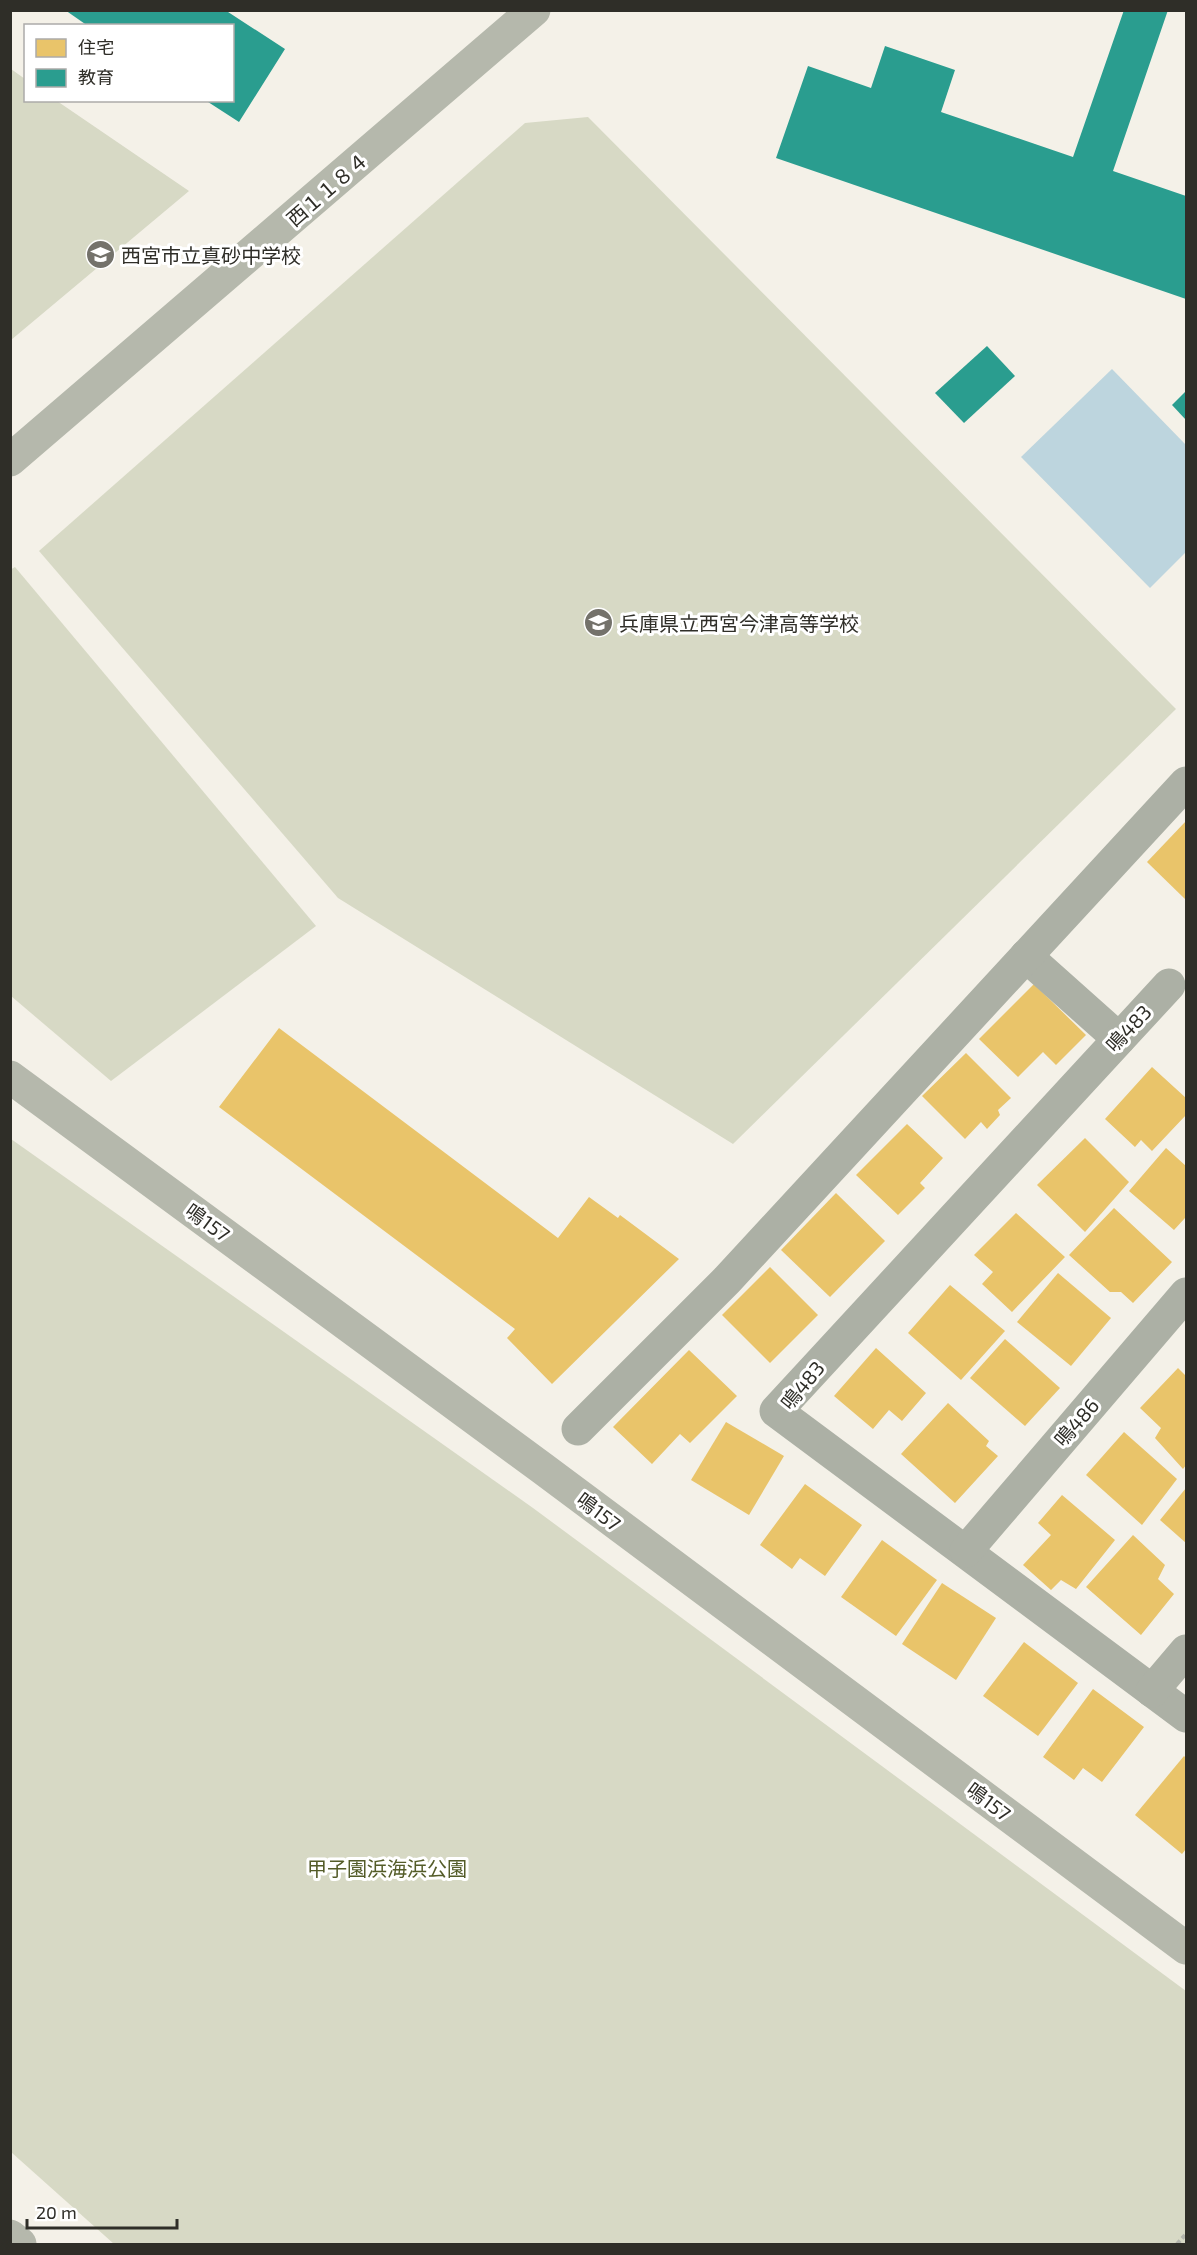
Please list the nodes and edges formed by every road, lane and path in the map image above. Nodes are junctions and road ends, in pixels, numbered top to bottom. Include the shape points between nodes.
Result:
1 (534, 10) edge
2 (10, 460) edge
3 (1186, 783) edge
4 (1026, 956) junction
5 (1181, 984) edge
6 (1119, 1039) junction
7 (10, 1077) edge
8 (1186, 1294) edge
9 (578, 1429) dead end
10 (966, 1551) junction
11 (1186, 1651) edge
12 (1152, 1691) junction
13 (1186, 1716) edge
14 (1186, 1947) edge
15 (1186, 2234) edge
16 (10, 2236) edge
17 (20, 2244) edge
18 (1177, 2244) edge

1 - 2 street, 西１１８４
3 - 4 street
4 - 6 street
4 - 9 street via 726,1280
5 - 6 street, 鳴483
6 - 10 street, 鳴483 via 776,1411
7 - 14 street, 鳴157
8 - 10 street, 鳴486
10 - 12 street, 鳴483
11 - 12 street
12 - 13 street, 鳴483
15 - 18 path
16 - 17 street

